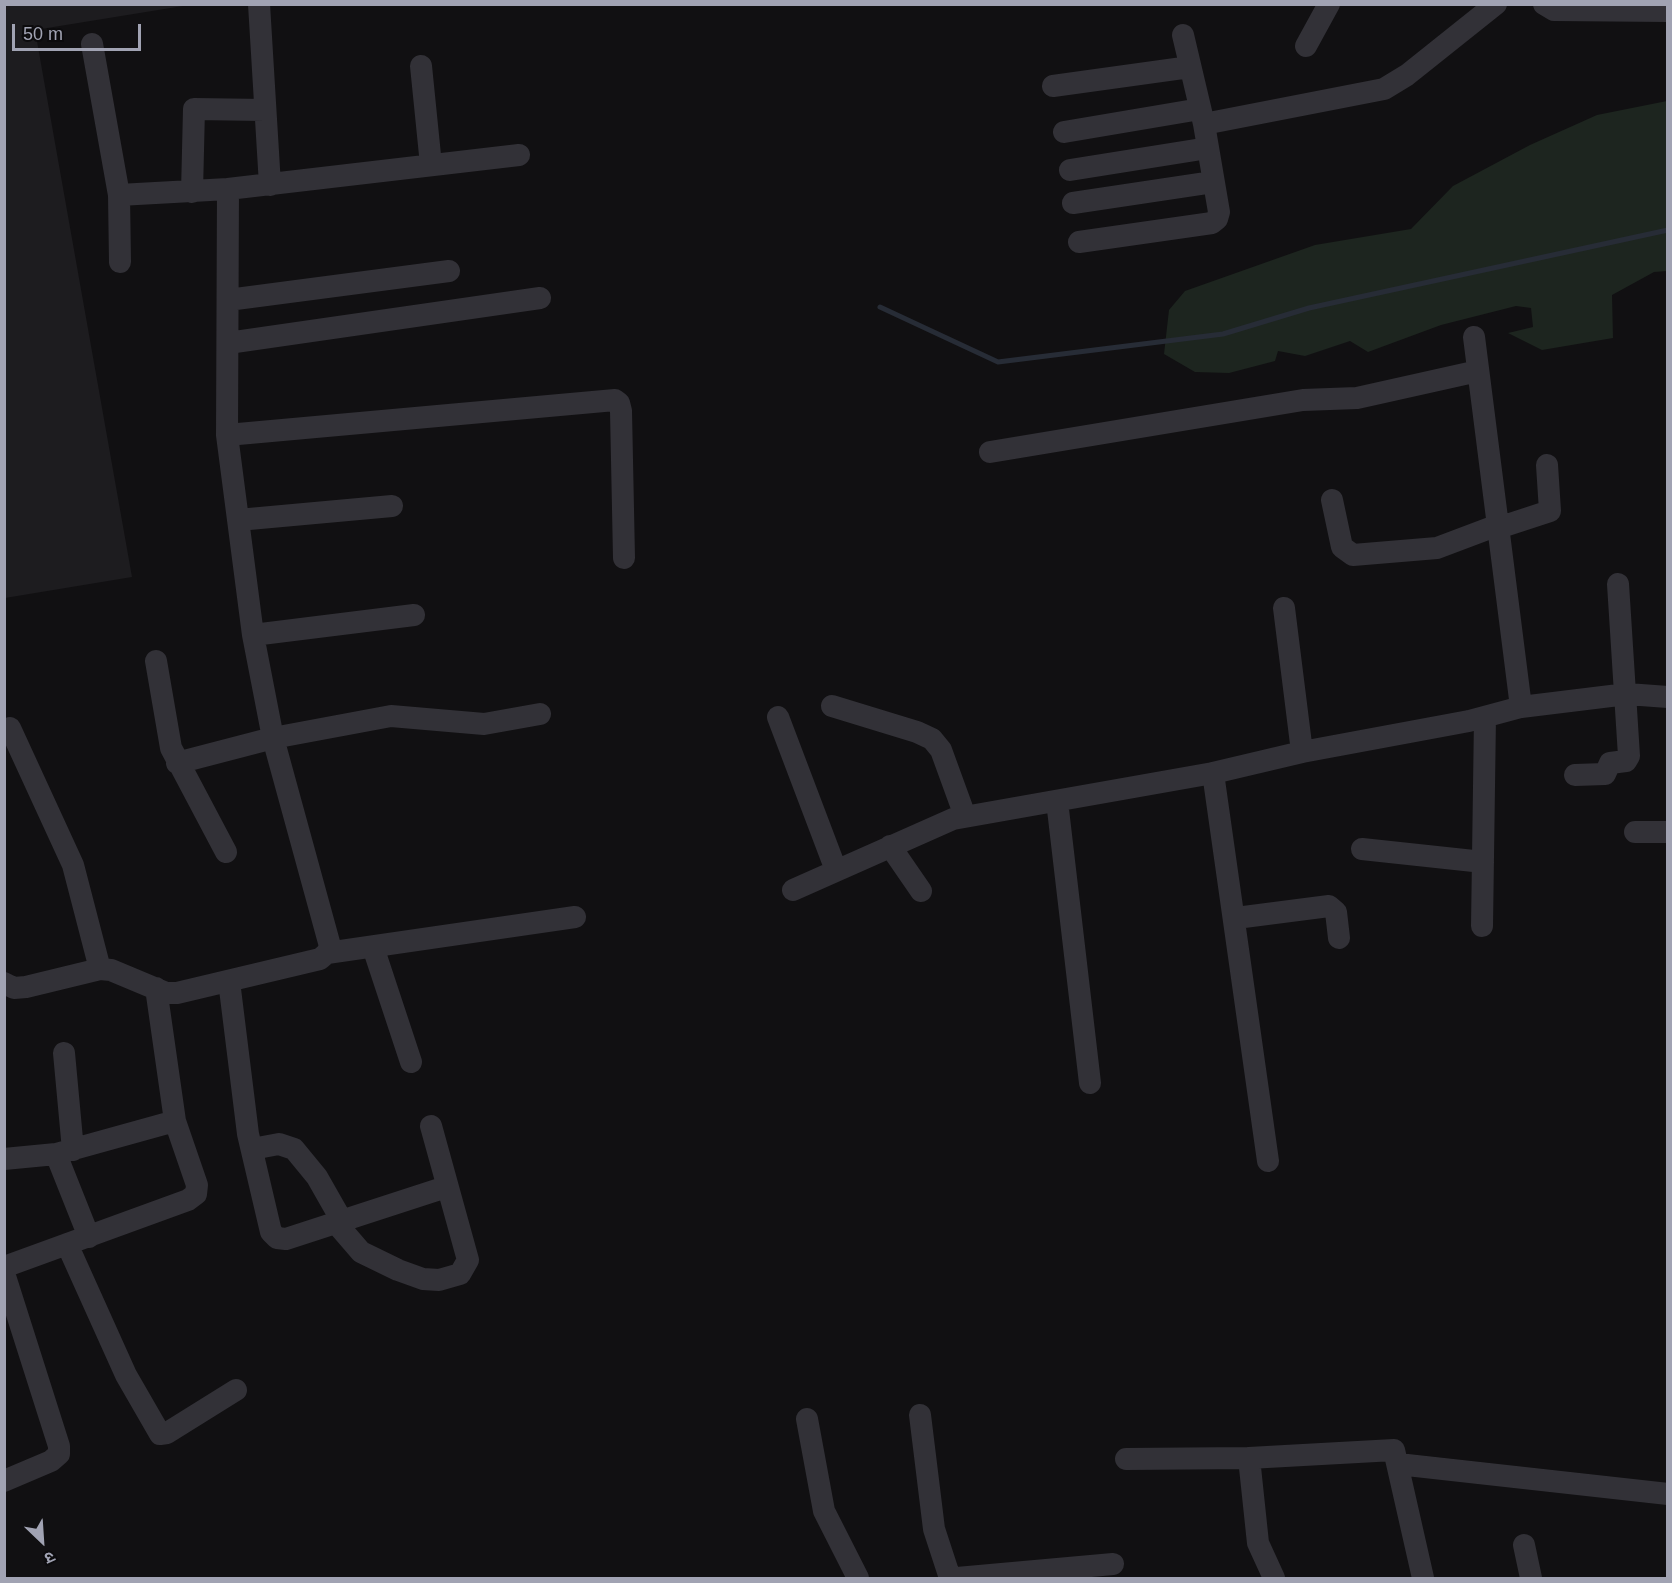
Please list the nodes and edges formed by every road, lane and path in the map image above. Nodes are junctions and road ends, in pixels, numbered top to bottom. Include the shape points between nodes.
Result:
1 (259, 4) edge
2 (1329, 4) edge
3 (1496, 4) edge
4 (1544, 4) edge
5 (1668, 11) edge
6 (1183, 35) dead end
7 (92, 44) dead end
8 (1306, 46) dead end
9 (421, 66) dead end
10 (1191, 67) junction
11 (1053, 86) dead end
12 (265, 110) junction
13 (1202, 117) junction
14 (1064, 132) dead end
15 (1208, 148) junction
16 (519, 155) dead end
17 (431, 165) junction
18 (1070, 170) dead end
19 (1214, 182) junction
20 (270, 185) junction
21 (228, 189) junction
22 (192, 192) junction
23 (119, 195) junction
24 (1073, 203) dead end
25 (1079, 242) dead end
26 (120, 262) dead end
27 (449, 271) dead end
28 (540, 298) dead end
29 (228, 300) junction
30 (1474, 337) dead end
31 (228, 343) junction
32 (1478, 371) junction
33 (227, 435) junction
34 (990, 453) dead end
35 (1547, 465) dead end
36 (1332, 500) dead end
37 (392, 506) dead end
38 (238, 520) junction
39 (1498, 527) junction
40 (624, 558) dead end
41 (1618, 584) dead end
42 (1284, 608) dead end
43 (414, 615) dead end
44 (253, 635) junction
45 (156, 661) dead end
46 (1627, 694) junction
47 (1668, 698) edge
48 (832, 706) dead end
49 (1521, 707) junction
50 (540, 714) dead end
51 (778, 717) dead end
52 (1485, 717) junction
53 (10, 728) dead end
54 (273, 738) junction
55 (1302, 753) junction
56 (177, 763) junction
57 (1214, 772) junction
58 (1575, 775) dead end
59 (1057, 801) junction
60 (965, 816) junction
61 (1635, 832) dead end
62 (1668, 832) edge
63 (890, 846) junction
64 (1362, 849) dead end
65 (226, 852) dead end
66 (1483, 862) junction
67 (836, 870) junction
68 (793, 890) dead end
69 (921, 891) dead end
70 (575, 917) dead end
71 (1236, 918) junction
72 (1482, 926) dead end
73 (1339, 938) dead end
74 (373, 947) junction
75 (327, 953) junction
76 (100, 969) junction
77 (229, 981) junction
78 (4, 983) edge
79 (156, 988) junction
80 (64, 1053) dead end
81 (411, 1062) dead end
82 (1090, 1083) dead end
83 (175, 1121) junction
84 (431, 1126) dead end
85 (252, 1149) junction
86 (64, 1152) junction
87 (4, 1159) edge
88 (1268, 1161) dead end
89 (446, 1187) junction
90 (339, 1222) junction
91 (89, 1237) junction
92 (67, 1244) junction
93 (4, 1268) edge
94 (4, 1273) edge
95 (236, 1390) dead end
96 (920, 1415) dead end
97 (807, 1419) dead end
98 (1249, 1458) junction
99 (1126, 1459) dead end
100 (1398, 1464) junction
101 (4, 1481) edge
102 (1668, 1494) edge
103 (1524, 1545) dead end
104 (1113, 1564) dead end
105 (858, 1578) edge
106 (950, 1578) edge
107 (957, 1578) edge
108 (1274, 1578) edge
109 (1423, 1578) edge
110 (1531, 1578) edge

1 - 12 street
2 - 8 street
3 - 13 street via 1384,89
4 - 5 street via 1554,10
6 - 10 street
7 - 23 street
9 - 17 street
10 - 11 street
10 - 13 street
12 - 20 street
12 - 22 street via 194,109
13 - 14 street
13 - 15 street
15 - 18 street
15 - 19 street
16 - 17 street
17 - 20 street
19 - 24 street
19 - 25 street via 1219,212 1212,223
20 - 21 street
21 - 22 street
21 - 29 street
22 - 23 street
23 - 26 street
27 - 29 street
28 - 31 street
29 - 31 street
30 - 32 street
31 - 33 street
32 - 34 street via 1357,398 1303,400
32 - 39 street
33 - 38 street
33 - 40 street via 615,400 621,411
35 - 39 street via 1550,511
36 - 39 street via 1342,547 1353,555 1437,548
37 - 38 street
38 - 44 street
39 - 49 street
41 - 46 street
42 - 55 street
43 - 44 street
44 - 54 street
45 - 56 street via 168,736
46 - 47 street
46 - 49 street
46 - 58 street via 1629,759 1610,763 1605,774
48 - 60 street via 932,739 941,750
49 - 52 street
50 - 54 street via 484,724 390,716
51 - 67 street
52 - 55 street
52 - 66 street
53 - 76 street via 73,865
54 - 56 street
54 - 75 street via 330,946
55 - 57 street
56 - 65 street
57 - 59 street
57 - 71 street
59 - 60 street
59 - 82 street
60 - 63 street
61 - 62 street
63 - 67 street
63 - 69 street
64 - 66 street
66 - 72 street
67 - 68 street
70 - 74 street
71 - 73 street via 1329,906 1336,912
71 - 88 street
74 - 75 street
74 - 81 street
75 - 77 street via 320,959
76 - 78 street via 26,987 14,988
76 - 79 street
77 - 79 street via 177,993
77 - 85 street
79 - 83 street
80 - 86 street
83 - 86 street
83 - 91 street via 196,1194
84 - 89 street
85 - 90 street via 279,1144 294,1149 317,1177
85 - 90 street via 271,1232 277,1238 286,1239
86 - 87 street
86 - 91 street
89 - 90 street
89 - 90 street via 468,1260 460,1274 448,1279 423,1279 369,1257
91 - 92 street
92 - 93 street
92 - 95 street via 126,1375 160,1434
94 - 101 street via 59,1454
96 - 106 street via 934,1529
97 - 105 street via 824,1511
98 - 99 street
98 - 100 street via 1391,1449
98 - 108 street via 1258,1543
100 - 102 street
100 - 109 street
103 - 110 street
104 - 107 street

